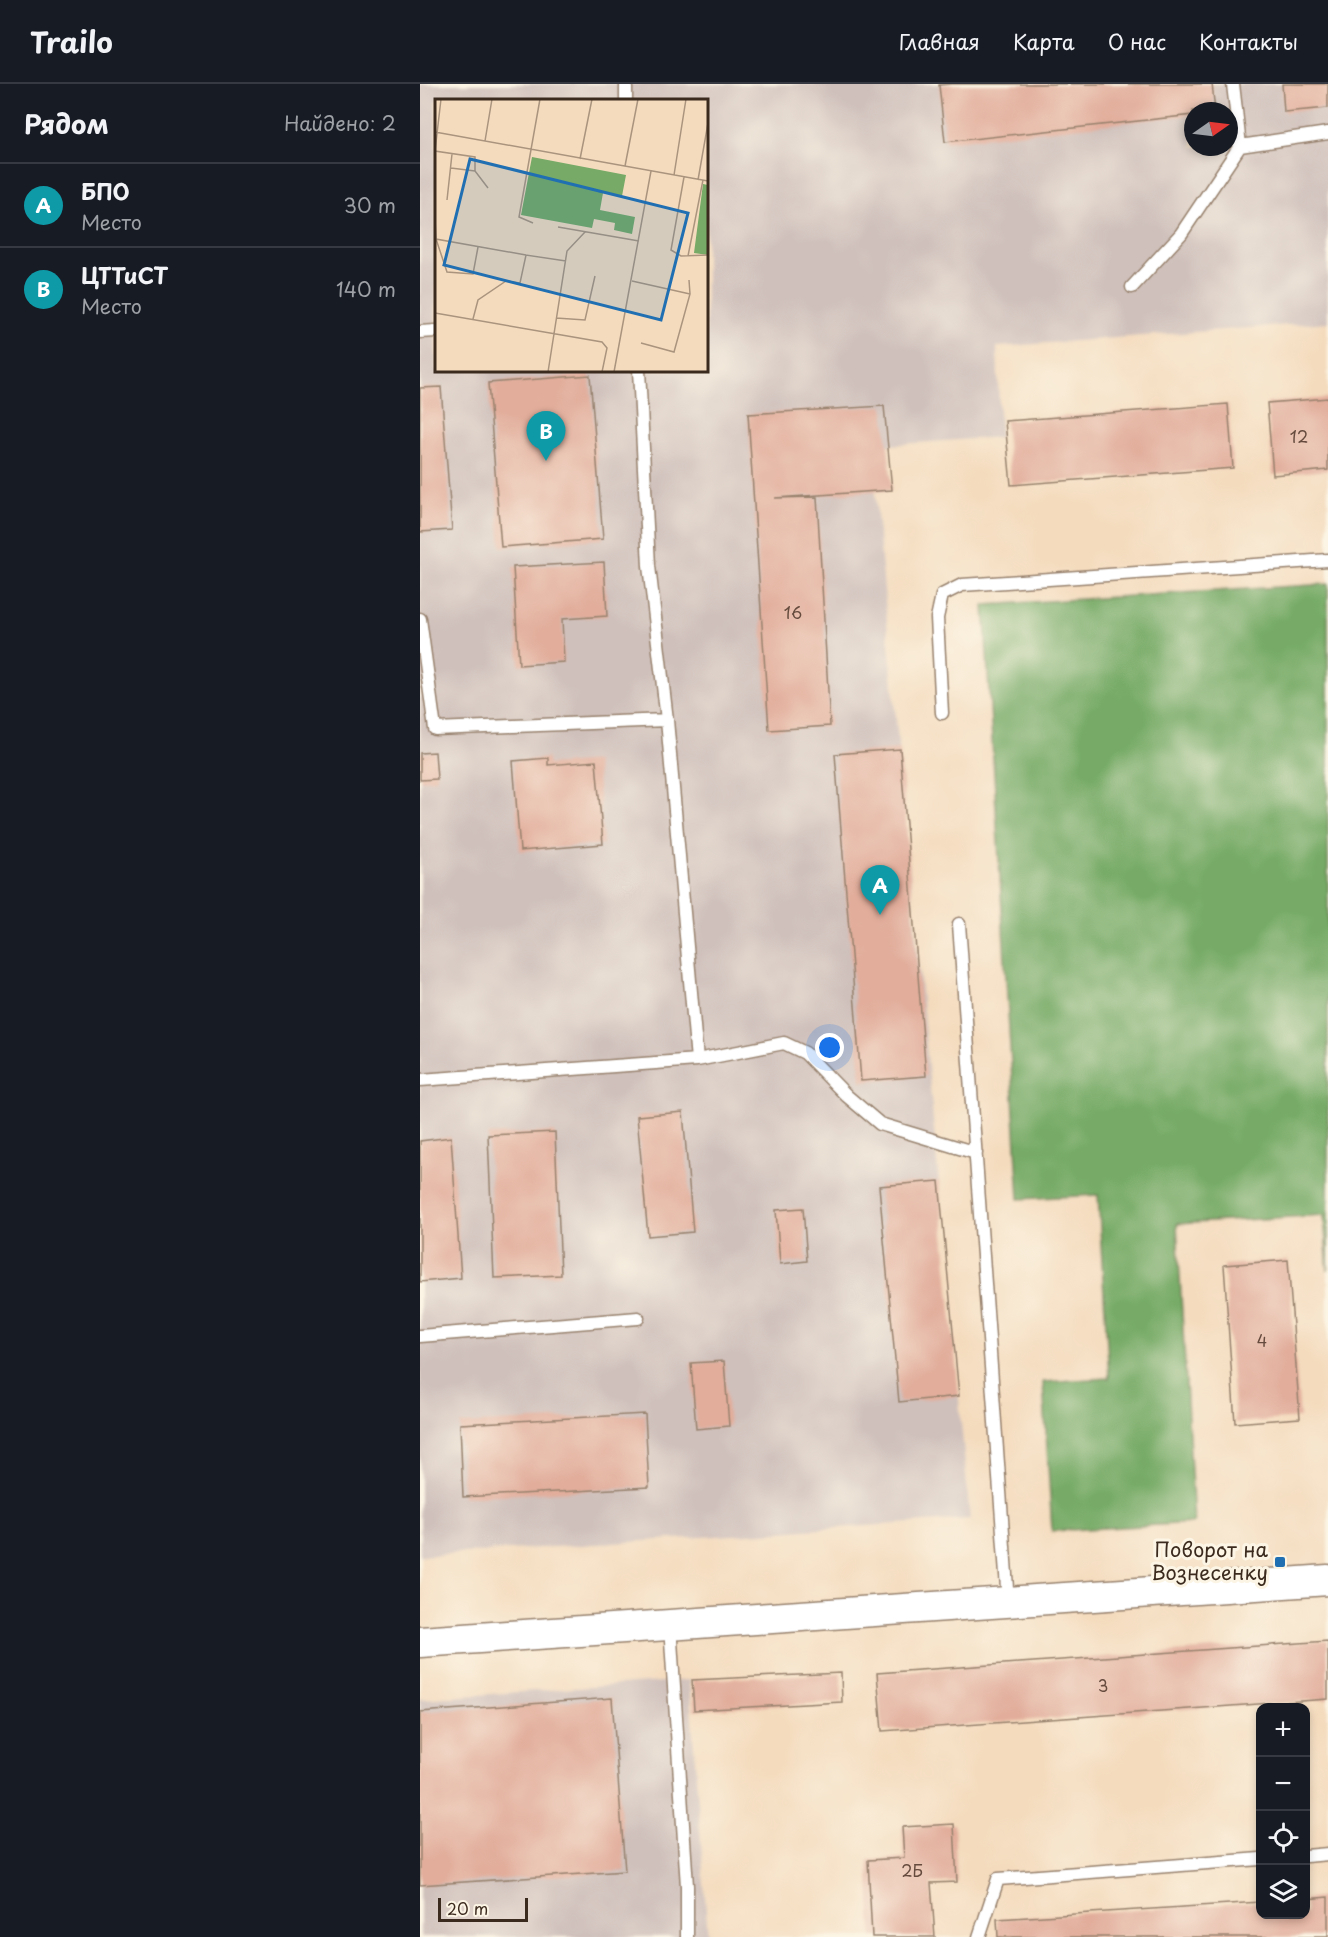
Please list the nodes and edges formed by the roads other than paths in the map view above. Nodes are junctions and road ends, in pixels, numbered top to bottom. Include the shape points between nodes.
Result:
1 (1233, 84) edge
2 (1328, 134) edge
3 (1240, 146) junction
4 (1132, 287) dead end
5 (435, 331) edge
6 (420, 332) edge
7 (639, 372) edge
8 (1328, 560) edge
9 (420, 619) edge
10 (942, 714) dead end
11 (667, 720) junction
12 (959, 924) dead end
13 (697, 1060) junction
14 (420, 1080) edge
15 (976, 1153) junction
16 (638, 1318) dead end
17 (420, 1336) edge
18 (1328, 1580) edge
19 (1008, 1602) junction
20 (670, 1625) junction
21 (420, 1642) edge
22 (1328, 1854) edge
23 (1310, 1856) edge
24 (1256, 1859) edge
25 (687, 1937) edge
26 (979, 1937) edge

1 - 3 lane
2 - 3 lane
3 - 4 lane via 1181,234
5 - 6 lane
7 - 11 lane via 649,566
8 - 10 lane via 962,585 942,595 937,618
9 - 11 lane via 435,729
11 - 13 lane
12 - 15 lane
13 - 14 lane
13 - 15 lane via 784,1043 806,1053 880,1124
15 - 19 lane
16 - 17 lane
18 - 19 street
19 - 20 street
20 - 21 street
20 - 25 lane
22 - 23 lane
24 - 26 lane via 998,1879

